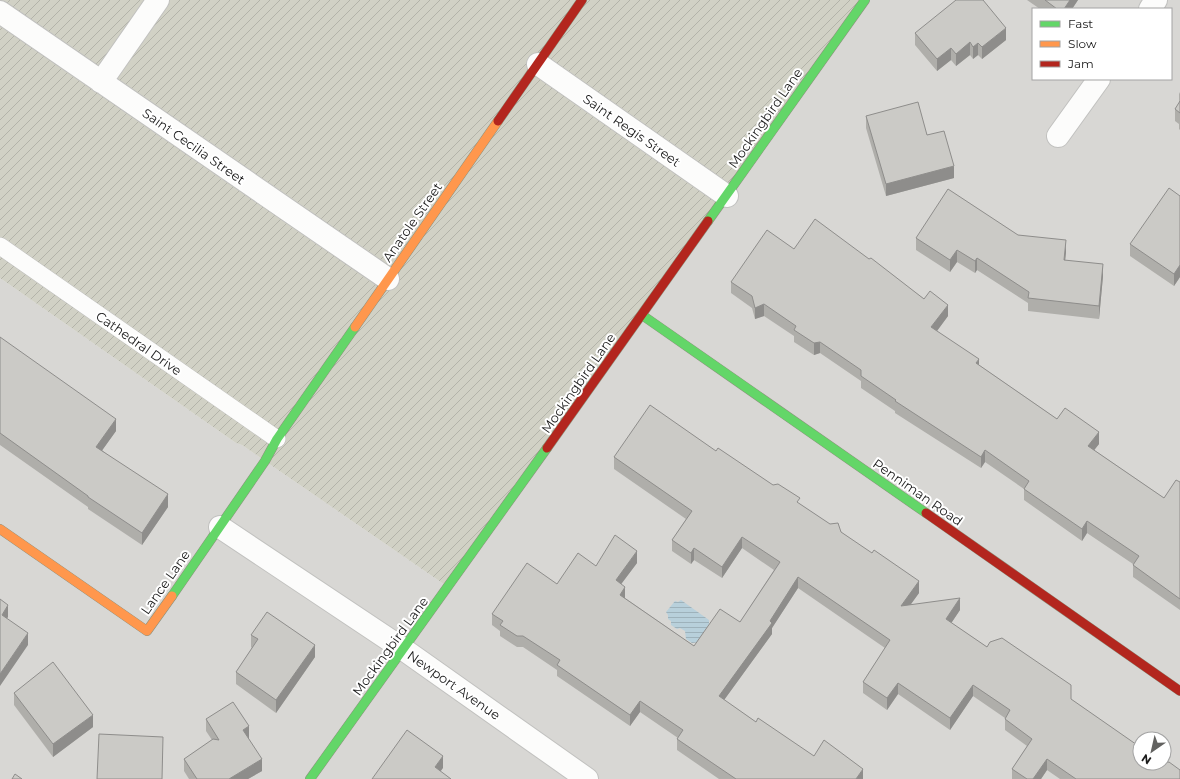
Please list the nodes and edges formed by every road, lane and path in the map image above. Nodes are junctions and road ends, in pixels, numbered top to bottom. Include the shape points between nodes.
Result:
1 (158, 0) edge
2 (582, 0) edge
3 (865, 0) edge
4 (0, 12) edge
5 (538, 64) junction
6 (1098, 80) edge
7 (101, 82) junction
8 (1058, 136) dead end
9 (727, 196) junction
10 (0, 246) edge
11 (388, 280) junction
12 (642, 315) junction
13 (277, 440) junction
14 (265, 461) joint
15 (220, 527) junction
16 (0, 529) edge
17 (403, 649) junction
18 (1180, 691) edge
19 (310, 779) edge
20 (587, 779) edge

1 - 7 street
2 - 5 street, Anatole Street
3 - 9 street, Mockingbird Lane
4 - 7 street, Saint Cecilia Street
5 - 9 street, Saint Regis Street
5 - 11 street, Anatole Street
6 - 8 street
7 - 11 street, Saint Cecilia Street
9 - 12 street, Mockingbird Lane
10 - 13 lane, Cathedral Drive
11 - 13 street, Anatole Street
12 - 17 street, Mockingbird Lane
12 - 18 street, Penniman Road
13 - 14 street, Anatole Street
14 - 15 street, Lance Lane
15 - 16 street, Lance Lane via 147,631
15 - 17 street, Newport Avenue
17 - 19 street, Mockingbird Lane
17 - 20 street, Newport Avenue

